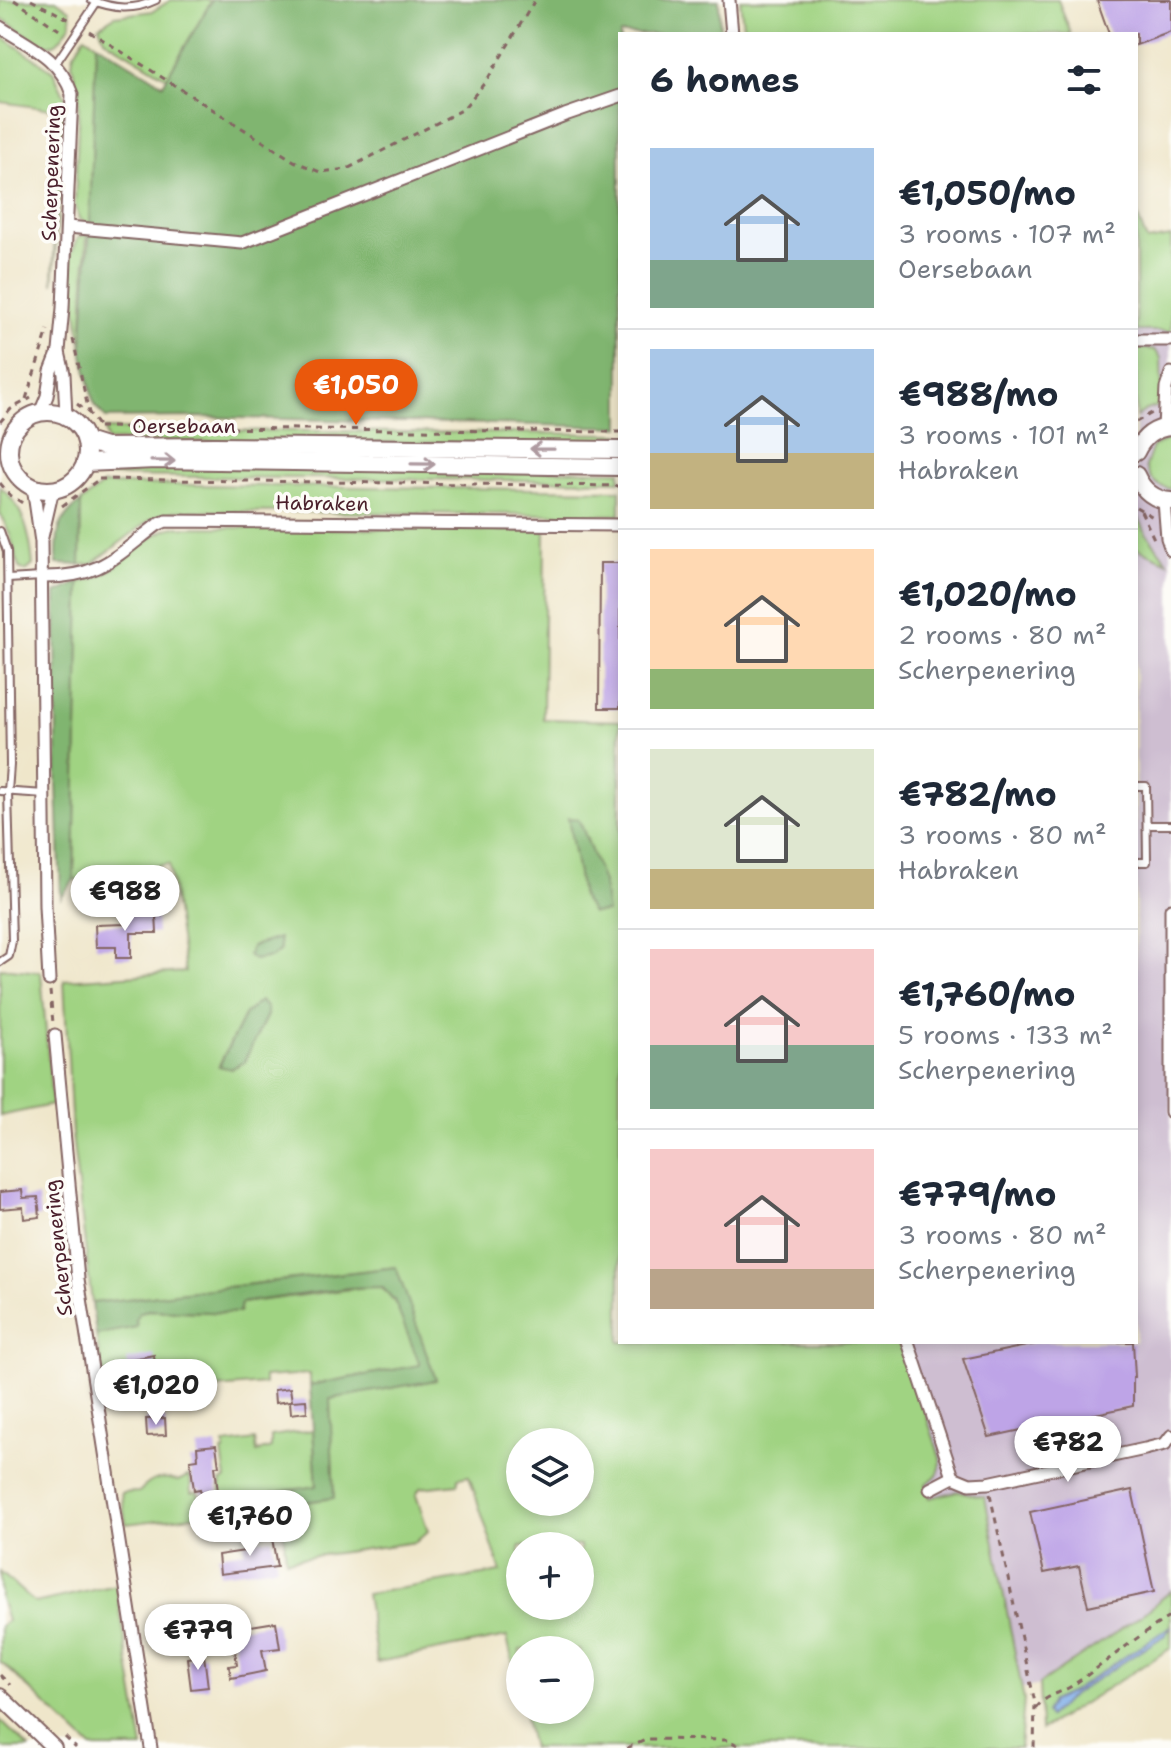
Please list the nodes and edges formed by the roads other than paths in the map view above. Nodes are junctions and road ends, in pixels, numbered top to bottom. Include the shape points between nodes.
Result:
1 (156, 0) edge
2 (729, 0) edge
3 (94, 1) edge
4 (0, 27) edge
5 (732, 32) edge
6 (56, 63) junction
7 (618, 97) edge
8 (68, 227) junction
9 (1138, 340) edge
10 (1171, 340) edge
11 (59, 351) junction
12 (1171, 373) edge
13 (40, 413) junction
14 (66, 416) junction
15 (1168, 427) edge
16 (6, 439) edge
17 (86, 441) junction
18 (1138, 449) edge
19 (618, 450) edge
20 (105, 454) junction
21 (5, 462) edge
22 (85, 463) junction
23 (618, 467) edge
24 (1138, 478) edge
25 (33, 487) junction
26 (53, 489) junction
27 (1168, 501) edge
28 (618, 525) edge
29 (0, 531) edge
30 (41, 542) junction
31 (1171, 550) edge
32 (4, 551) edge
33 (41, 577) junction
34 (8, 579) junction
35 (1138, 786) edge
36 (4, 792) edge
37 (45, 794) junction
38 (1147, 825) junction
39 (1171, 825) edge
40 (1138, 862) edge
41 (1171, 909) edge
42 (0, 962) edge
43 (49, 980) road end
44 (55, 1035) road end
45 (1171, 1112) edge
46 (909, 1344) edge
47 (1171, 1436) edge
48 (953, 1477) junction
49 (930, 1489) dead end
50 (0, 1696) edge
51 (54, 1748) edge
52 (151, 1748) edge

1 - 3 lane via 134,9
2 - 5 street
3 - 6 lane
4 - 6 street
6 - 8 street, Scherpenering via 72,94
7 - 8 street via 242,243
8 - 11 street, Scherpenering
9 - 10 street
11 - 13 street, Scherpenering
11 - 14 street, Scherpenering
12 - 15 street via 1166,388
13 - 14 main road
13 - 16 main road
14 - 17 main road
15 - 18 main road via 1146,436
16 - 21 main road
17 - 20 main road, Oersebaan
17 - 22 main road
19 -> 20 main road, Oersebaan via 190,445
20 - 22 main road, Oersebaan
20 -> 23 main road, Oersebaan
21 - 25 main road
22 - 26 main road via 68,484
24 - 27 main road via 1146,491
25 - 26 main road
25 - 30 street
26 - 30 street
27 - 31 street
28 - 33 street, Habraken via 166,521 90,573
29 - 32 lane
30 - 33 street
32 - 34 lane
33 - 34 lane
33 - 37 street
34 - 36 lane via 10,765
35 - 38 lane via 1146,786
36 - 37 lane
36 - 42 lane via 12,941 9,956
37 - 43 street
38 - 39 lane
38 - 40 lane via 1147,862
41 - 45 street
44 - 52 street, Scherpenering via 78,1279
46 - 48 street
47 - 48 street via 1165,1444 988,1483 970,1484
48 - 49 street
50 - 51 street

